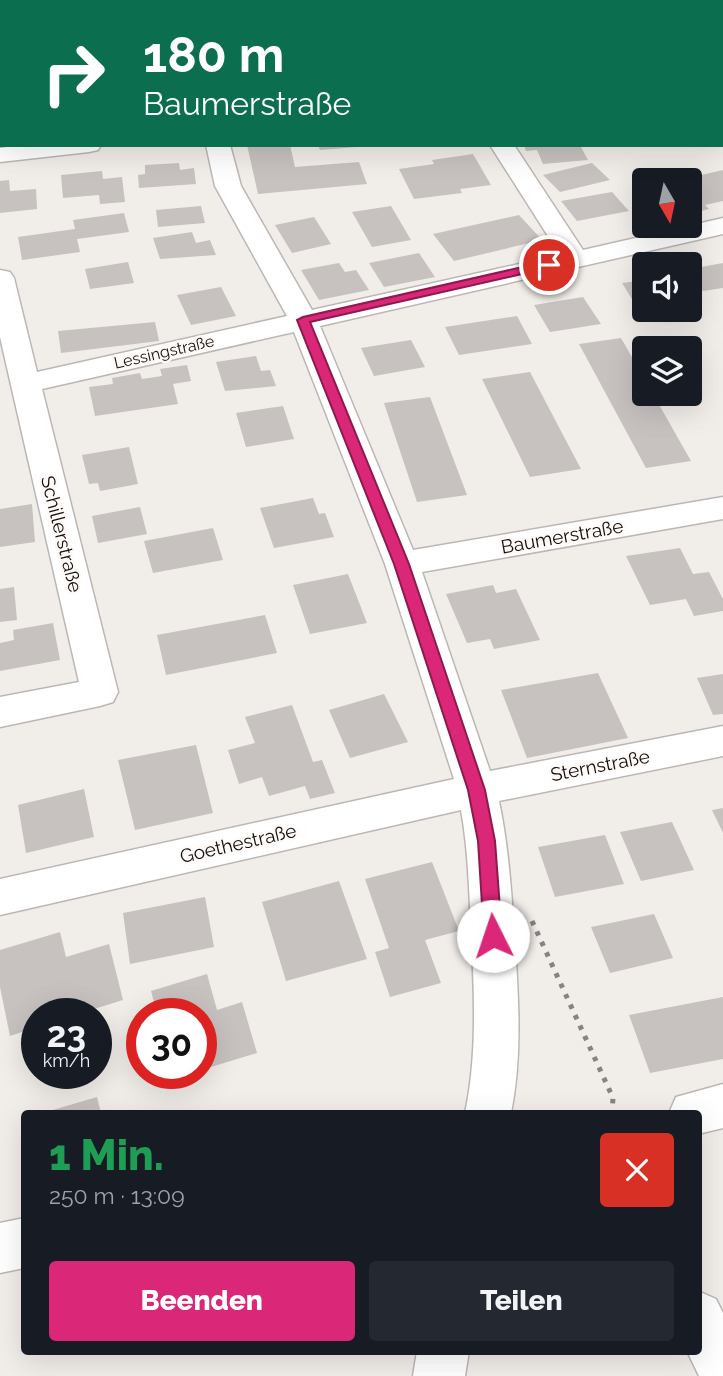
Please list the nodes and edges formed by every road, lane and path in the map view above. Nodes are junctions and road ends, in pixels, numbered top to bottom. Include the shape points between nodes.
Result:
1 (71, 147) edge
2 (218, 147) edge
3 (503, 147) edge
4 (0, 155) edge
5 (723, 226) edge
6 (576, 259) junction
7 (0, 278) edge
8 (303, 320) junction
9 (25, 384) junction
10 (723, 508) edge
11 (402, 564) junction
12 (0, 712) edge
13 (723, 741) edge
14 (477, 790) junction
15 (0, 897) edge
16 (531, 918) dead end
17 (723, 1106) edge
18 (489, 1110) edge
19 (612, 1110) edge
20 (702, 1111) edge
21 (21, 1244) edge
22 (0, 1248) edge
23 (702, 1325) edge
24 (442, 1355) edge
25 (723, 1369) edge
26 (439, 1376) edge

1 - 4 street
2 - 8 street via 228,186
3 - 6 street
5 - 6 street
6 - 8 street
7 - 9 street, Schillerstraße
8 - 9 street, Lessingstraße
8 - 11 street
9 - 12 street, Schillerstraße via 100,692
10 - 11 street, Baumerstraße
11 - 14 street
13 - 14 street, Sternstraße
14 - 15 street, Goethestraße
14 - 18 street via 487,841 496,983 494,1085
16 - 19 path via 613,1098
17 - 20 street
21 - 22 street
23 - 25 street
24 - 26 street

